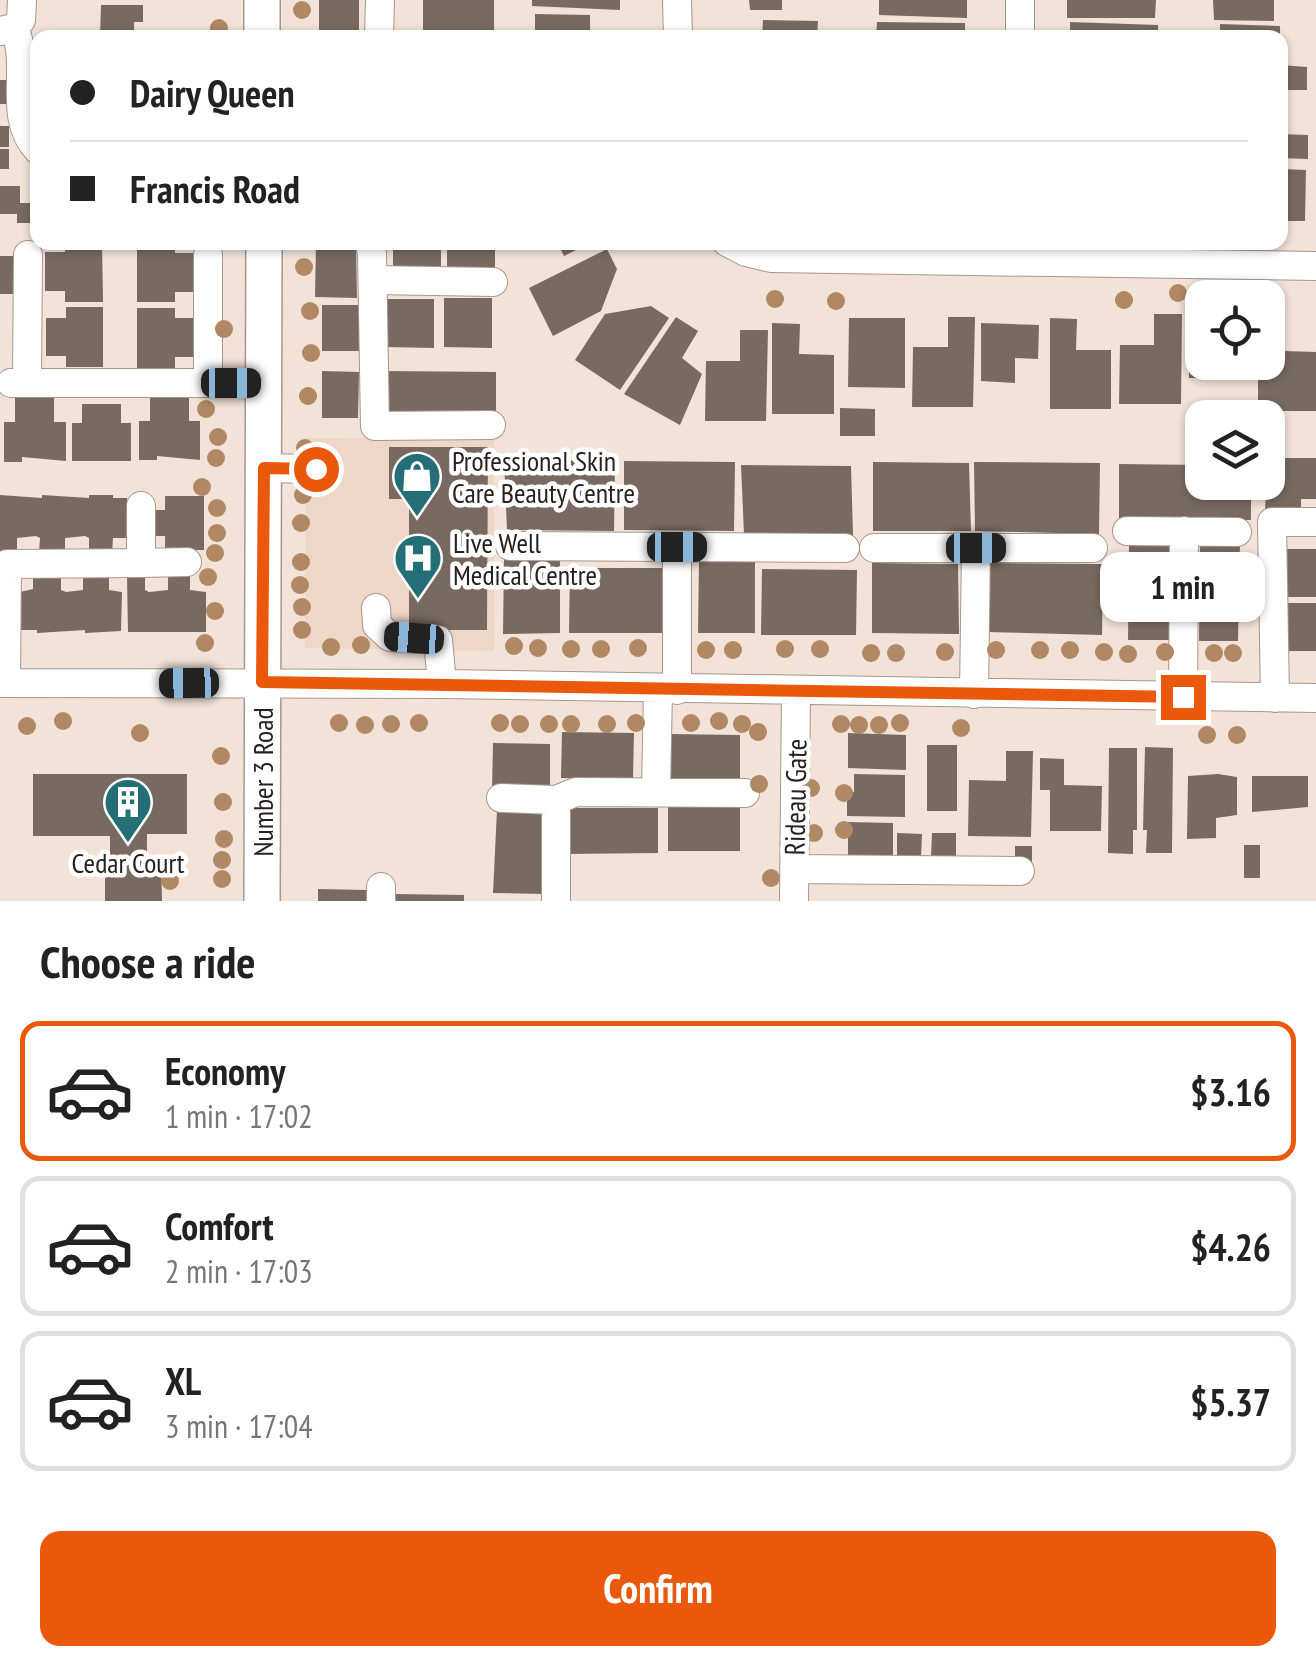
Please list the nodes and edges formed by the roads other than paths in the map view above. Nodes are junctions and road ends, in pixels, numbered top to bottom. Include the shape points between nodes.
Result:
1 (22, 0) edge
2 (262, 0) edge
3 (380, 0) edge
4 (677, 0) edge
5 (1020, 0) edge
6 (7, 29) edge
7 (262, 30) edge
8 (378, 30) edge
9 (678, 30) edge
10 (1020, 30) edge
11 (30, 138) edge
12 (264, 250) edge
13 (370, 250) edge
14 (742, 250) edge
15 (1022, 253) edge
16 (28, 255) dead end
17 (208, 256) dead end
18 (1316, 266) edge
19 (372, 280) junction
20 (493, 282) dead end
21 (208, 383) junction
22 (264, 383) junction
23 (492, 425) dead end
24 (264, 468) junction
25 (316, 469) dead end
26 (141, 506) dead end
27 (1316, 522) edge
28 (1127, 531) dead end
29 (1184, 532) junction
30 (1237, 532) dead end
31 (510, 546) dead end
32 (677, 547) junction
33 (845, 548) dead end
34 (874, 548) dead end
35 (976, 548) junction
36 (1093, 548) dead end
37 (186, 562) dead end
38 (141, 563) junction
39 (376, 608) dead end
40 (262, 682) junction
41 (3, 683) edge
42 (442, 684) junction
43 (668, 690) junction
44 (796, 692) junction
45 (974, 694) junction
46 (1183, 697) junction
47 (1275, 698) junction
48 (1316, 698) edge
49 (656, 792) junction
50 (746, 793) dead end
51 (501, 798) dead end
52 (556, 800) junction
53 (795, 869) junction
54 (1020, 871) dead end
55 (262, 901) edge
56 (556, 901) edge
57 (794, 901) edge

1 - 6 street via 24,13
2 - 7 main road
3 - 8 street
4 - 9 street
5 - 10 street
6 - 11 street via 21,48 22,125
12 - 22 main road, Number 3 Road
13 - 19 street
14 - 15 street via 771,258
15 - 18 street
16 - 21 street via 19,383
17 - 21 street
19 - 20 street
19 - 23 street via 376,426
21 - 22 street
22 - 24 main road, Number 3 Road
24 - 25 street
24 - 40 main road, Number 3 Road
26 - 38 street
27 - 47 street via 1272,522
28 - 29 street
29 - 30 street
29 - 46 street
31 - 32 street
32 - 33 street
32 - 43 street
34 - 35 street
35 - 36 street
35 - 45 street
37 - 38 street
38 - 41 street via 7,564
39 - 42 street via 377,625 390,637 438,640
40 - 41 street
40 - 42 street
40 - 55 main road, Number 3 Road
42 - 43 street
43 - 44 street
43 - 49 street
44 - 45 street
44 - 53 street, Rideau Gate
45 - 46 street
46 - 47 street
47 - 48 street
49 - 50 street
49 - 52 street via 576,792
51 - 52 street
52 - 56 street
53 - 54 street
53 - 57 street, Rideau Gate

